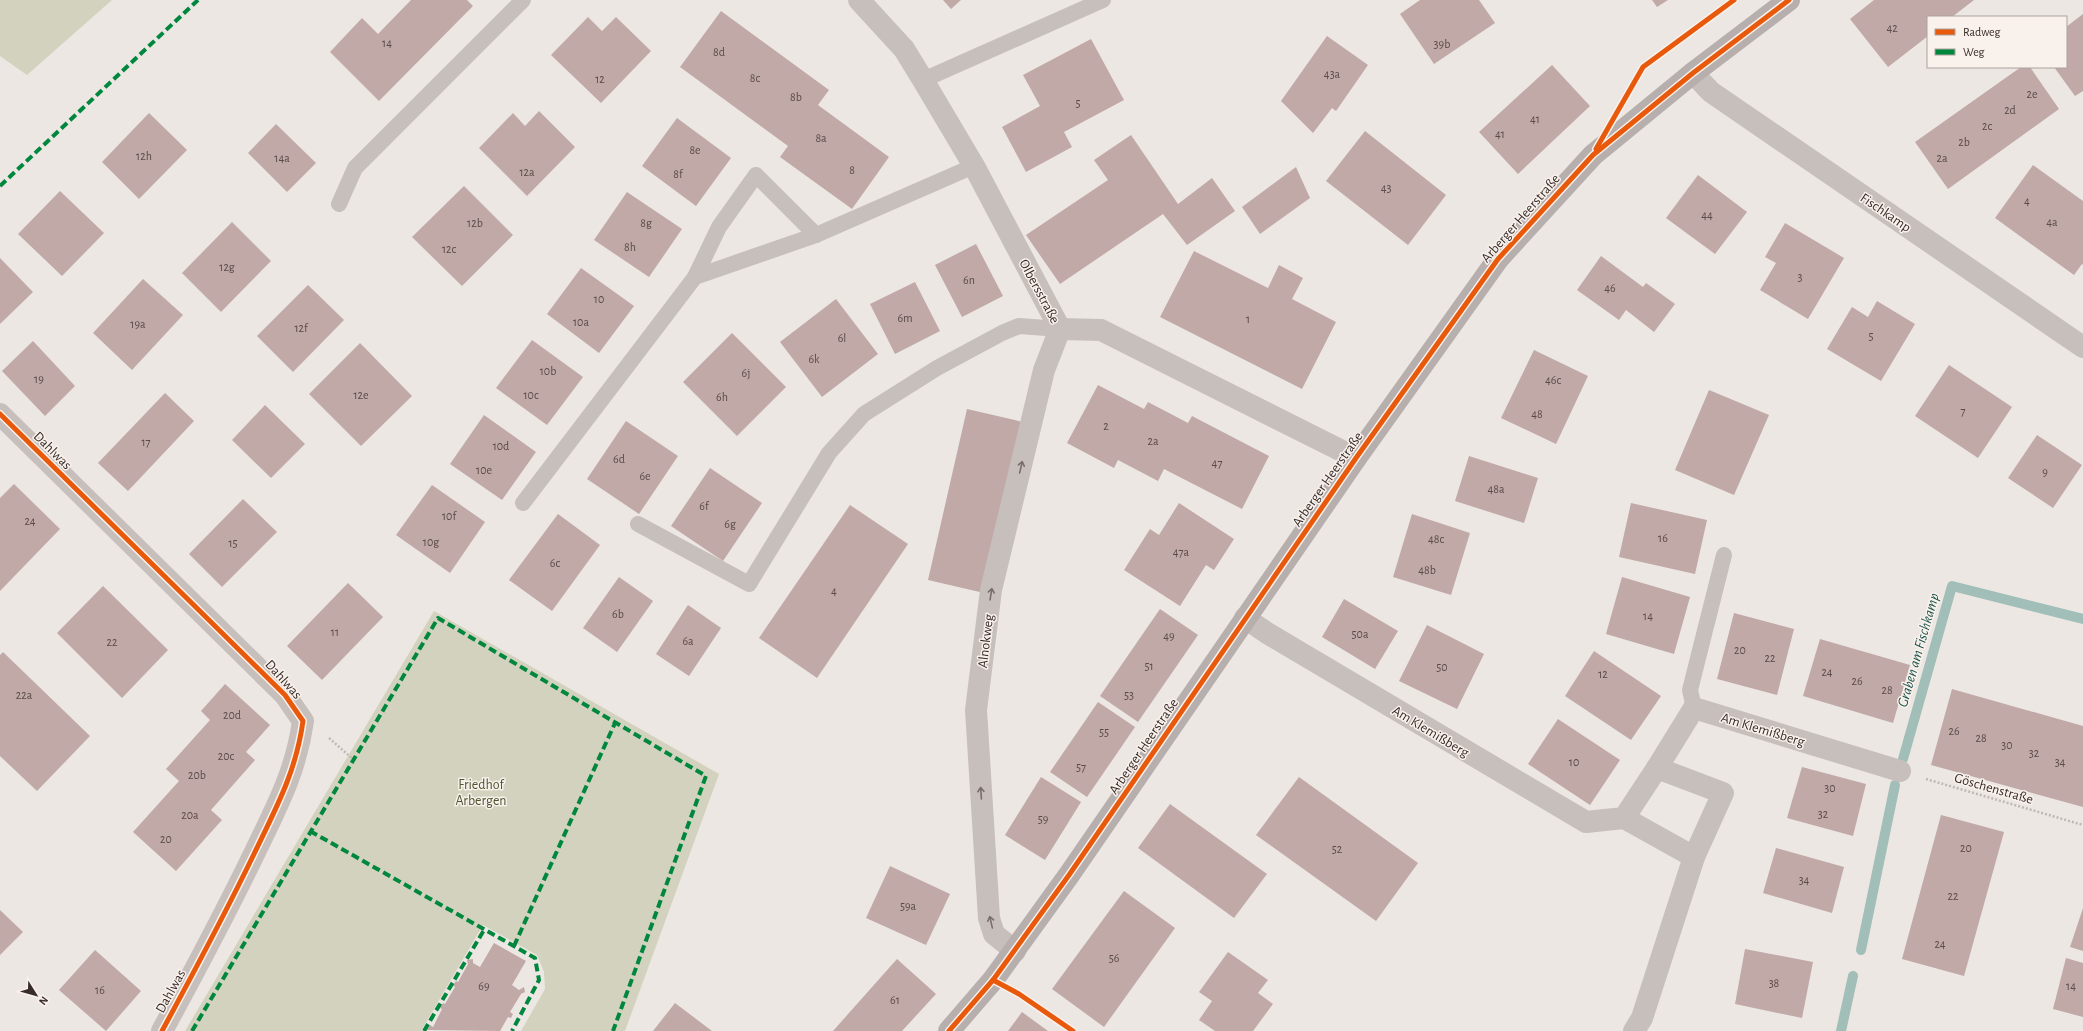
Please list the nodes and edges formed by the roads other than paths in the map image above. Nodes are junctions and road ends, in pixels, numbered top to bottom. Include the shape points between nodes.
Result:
1 (523, 0) edge
2 (859, 0) edge
3 (1103, 0) edge
4 (1789, 0) edge
5 (1693, 73) junction
6 (923, 80) junction
7 (974, 166) junction
8 (339, 204) dead end
9 (816, 236) junction
10 (695, 277) junction
11 (1060, 329) junction
12 (2083, 347) edge
13 (0, 414) edge
14 (1356, 458) junction
15 (523, 503) dead end
16 (638, 524) dead end
17 (1724, 555) dead end
18 (1245, 618) junction
19 (1694, 708) junction
20 (1657, 768) junction
21 (1900, 771) road end
22 (1624, 818) junction
23 (1694, 857) junction
24 (1015, 951) junction
25 (162, 1031) edge
26 (949, 1031) edge
27 (1634, 1031) edge

1 - 8 lane via 354,168
2 - 6 street, Olbersstraße via 904,49
3 - 6 lane
4 - 5 main road, Arberger Heerstraße
5 - 12 street, Fischkamp via 1711,92
5 - 14 main road, Arberger Heerstraße via 1593,155 1498,259
6 - 7 street, Olbersstraße
7 - 9 lane
7 - 11 street, Olbersstraße
9 - 10 lane
9 - 10 lane via 756,175 719,228
10 - 15 lane
11 - 14 street, Olbersstraße via 1101,330
11 - 16 lane via 1020,326 1002,333 937,368 864,414 829,453 749,584
24 -> 11 street, Alnokweg via 994,934 989,918 976,710 992,590 1044,370
13 - 25 street, Dahlwas via 285,694 303,721 300,748 287,786 215,934
14 - 18 main road, Arberger Heerstraße
17 - 19 lane via 1690,690
18 - 22 street, Am Klemißberg via 1586,822
18 - 24 main road, Arberger Heerstraße
19 - 20 street
19 - 21 street, Am Klemißberg
20 - 22 street
20 - 23 street via 1723,793
22 - 23 street
23 - 27 street via 1642,1018
24 - 26 main road, Arberger Heerstraße

